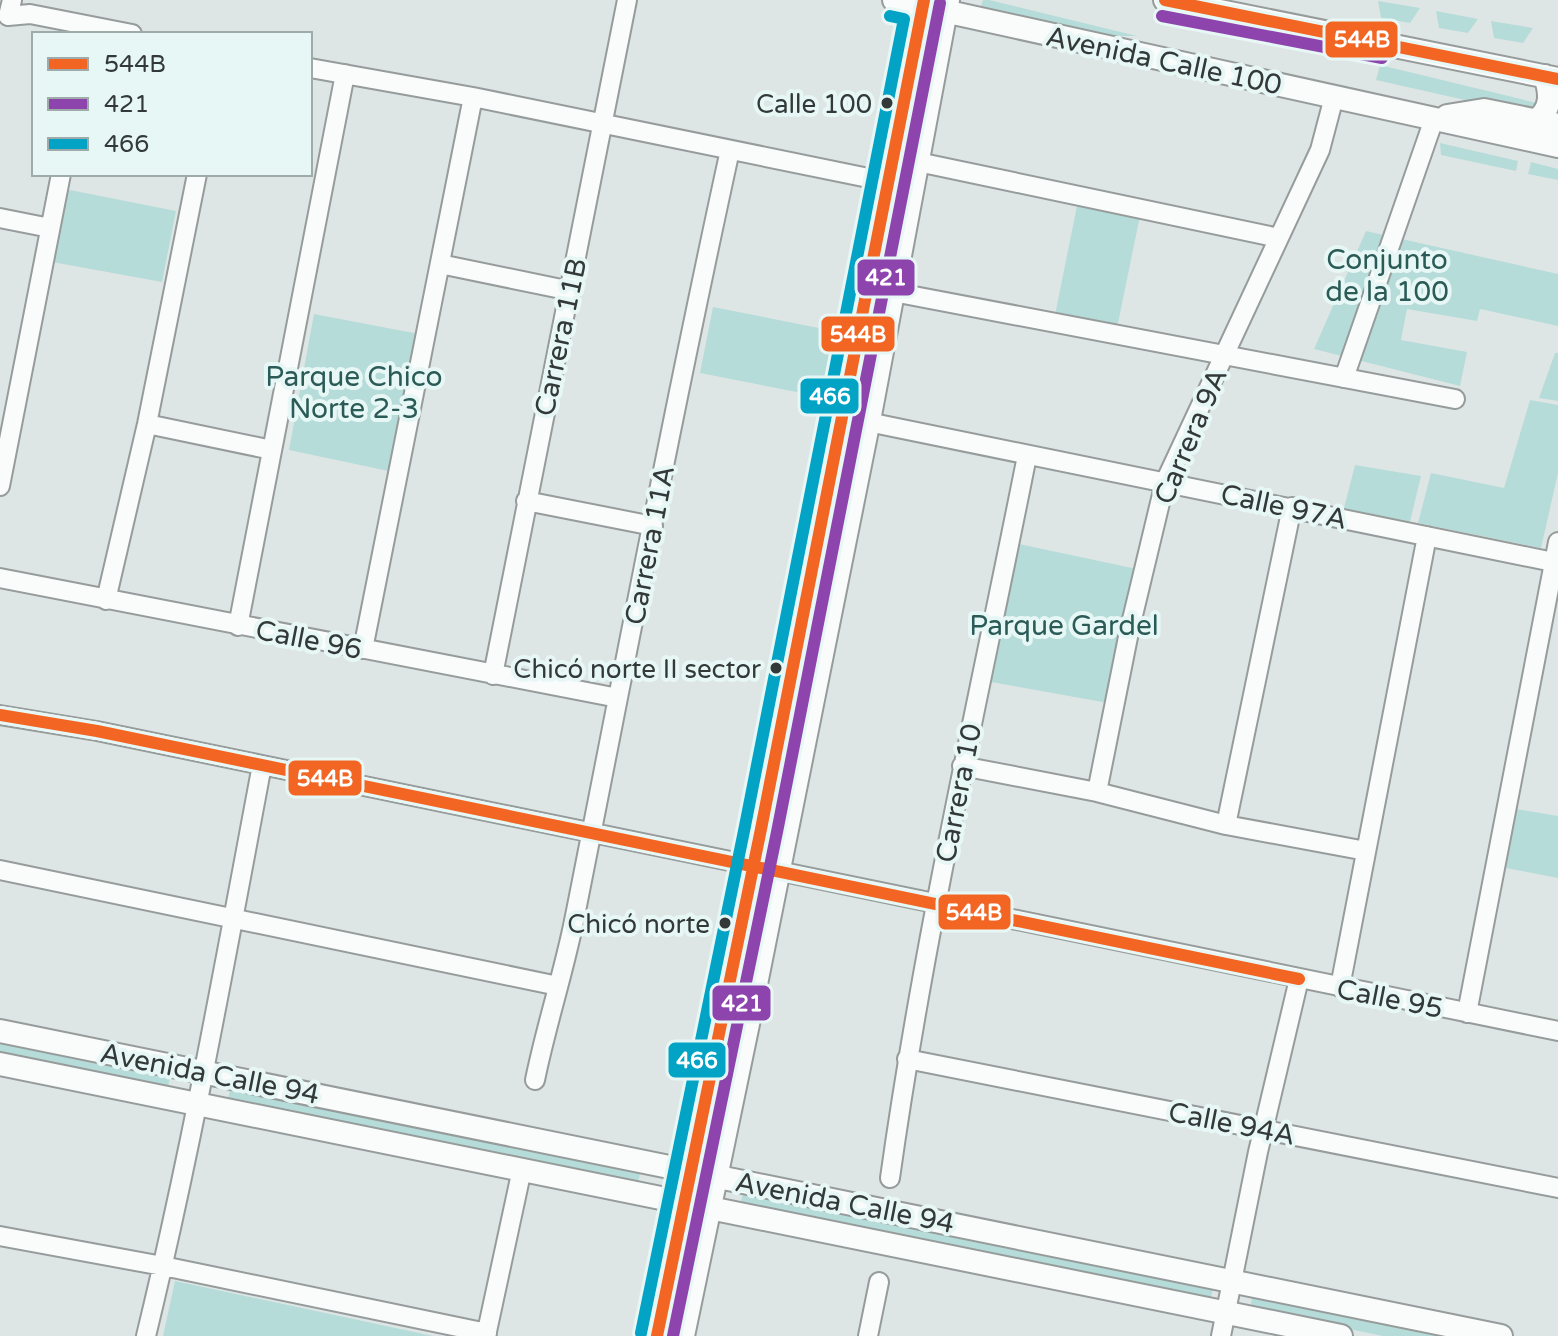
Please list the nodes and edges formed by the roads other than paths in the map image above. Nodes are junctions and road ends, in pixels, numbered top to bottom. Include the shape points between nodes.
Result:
1 (627, 0) edge
2 (894, 0) edge
3 (1165, 0) edge
4 (923, 3) edge
5 (947, 6) edge
6 (10, 8) edge
7 (92, 30) edge
8 (112, 32) edge
9 (312, 68) edge
10 (345, 74) junction
11 (1554, 80) edge
12 (473, 97) junction
13 (1334, 97) junction
14 (1434, 119) junction
15 (604, 124) junction
16 (1550, 134) edge
17 (730, 150) junction
18 (918, 162) junction
19 (61, 176) edge
20 (197, 176) edge
21 (888, 182) junction
22 (0, 218) edge
23 (50, 228) junction
24 (1279, 238) junction
25 (440, 264) junction
26 (571, 291) junction
27 (893, 292) junction
28 (1224, 356) junction
29 (1344, 378) junction
30 (1455, 399) dead end
31 (868, 422) junction
32 (147, 424) junction
33 (272, 450) junction
34 (1027, 456) junction
35 (1165, 482) junction
36 (0, 486) edge
37 (526, 501) junction
38 (1292, 507) junction
39 (653, 526) junction
40 (1427, 536) junction
41 (1558, 542) edge
42 (1556, 563) edge
43 (0, 578) edge
44 (106, 600) junction
45 (238, 626) junction
46 (363, 649) junction
47 (493, 675) junction
48 (618, 698) junction
49 (0, 715) edge
50 (262, 765) junction
51 (962, 766) junction
52 (1097, 792) junction
53 (1226, 825) junction
54 (590, 832) junction
55 (1366, 851) junction
56 (753, 865) junction
57 (0, 870) edge
58 (778, 870) junction
59 (936, 903) junction
60 (233, 918) junction
61 (1299, 979) junction
62 (558, 986) junction
63 (1340, 987) junction
64 (1467, 1013) junction
65 (0, 1031) edge
66 (1558, 1031) edge
67 (907, 1059) junction
68 (0, 1064) edge
69 (203, 1072) junction
70 (535, 1080) dead end
71 (196, 1103) junction
72 (1263, 1130) junction
73 (522, 1169) junction
74 (692, 1171) junction
75 (716, 1176) junction
76 (890, 1178) dead end
77 (1558, 1188) edge
78 (686, 1202) junction
79 (710, 1207) junction
80 (0, 1236) edge
81 (163, 1266) junction
82 (1231, 1280) junction
83 (879, 1282) dead end
84 (1225, 1312) junction
85 (486, 1334) edge
86 (146, 1336) edge
87 (657, 1336) edge
88 (683, 1336) edge
89 (868, 1336) edge
90 (1221, 1336) edge
91 (1341, 1336) edge
92 (1501, 1336) edge

1 - 15 street, Carrera 11B
2 - 4 main road, Avenida Calle 100
3 - 11 main road
4 - 5 main road, Avenida Calle 100
4 - 21 main road
5 - 13 main road, Avenida Calle 100
5 - 18 main road
6 - 7 street
7 - 8 street
9 - 10 street
10 - 12 street
10 - 33 street
11 - 16 main road via 1549,91
12 - 15 street
12 - 25 street
13 - 14 main road, Avenida Calle 100
13 - 24 street, Carrera 9A via 1326,136
14 - 16 main road, Avenida Calle 100
14 - 29 street
15 - 17 street
15 - 26 street, Carrera 11B
17 - 21 street
17 - 39 street, Carrera 11A
18 - 24 street
18 - 27 main road
19 - 23 street
20 - 32 street
21 - 56 main road
22 - 23 street
23 - 36 street
24 - 28 street, Carrera 9A
25 - 26 street
25 - 46 street
26 - 37 street, Carrera 11B
27 - 28 street
27 - 31 main road
28 - 29 street
28 - 35 street, Carrera 9A
29 - 30 street
31 - 34 street, Calle 97A
31 - 58 main road
32 - 33 street
32 - 44 street
33 - 45 street
34 - 35 street, Calle 97A
34 - 51 street, Carrera 10
35 - 38 street, Calle 97A
35 - 52 street, Carrera 9A
37 - 39 street
37 - 47 street, Carrera 11B
38 - 40 street, Calle 97A
38 - 53 street
39 - 48 street, Carrera 11A
40 - 42 street, Calle 97A
40 - 55 street
41 - 42 street
42 - 64 street
43 - 44 street, Calle 96
44 - 45 street, Calle 96
45 - 46 street, Calle 96
46 - 47 street, Calle 96
47 - 48 street, Calle 96
48 - 54 street, Carrera 11A
49 - 50 street, Calle 95
50 - 54 street, Calle 95
50 - 60 street
51 - 52 street
51 - 59 street, Carrera 10
52 - 53 street
53 - 55 street
54 - 56 street, Calle 95
54 - 62 street, Carrera 11A
55 - 63 street
56 - 58 street, Calle 95
56 - 74 main road
57 - 60 street
58 - 59 street, Calle 95
58 - 75 main road
59 - 61 street, Calle 95
59 - 67 street, Carrera 10
60 - 62 street
60 - 69 street
61 - 63 street, Calle 95
61 - 72 street
62 - 70 street, Carrera 11A
63 - 64 street, Calle 95
64 - 66 street, Calle 95
65 - 69 main road, Avenida Calle 94
67 - 72 street, Calle 94A
67 - 76 street, Carrera 10
68 - 71 main road, Avenida Calle 94
69 - 71 street
69 - 74 main road, Avenida Calle 94
71 - 73 main road, Avenida Calle 94
71 - 81 street
72 - 77 street, Calle 94A
72 - 82 street
73 - 78 main road, Avenida Calle 94
73 - 85 street
74 - 75 main road, Avenida Calle 94
74 - 78 main road
75 - 79 main road
75 - 82 main road, Avenida Calle 94
78 - 79 main road, Avenida Calle 94
78 - 87 main road
79 - 84 main road, Avenida Calle 94
79 - 88 main road
80 - 81 street
81 - 85 street
81 - 86 street
82 - 84 street
82 - 92 main road, Avenida Calle 94
83 - 89 street
84 - 90 street
84 - 91 main road, Avenida Calle 94

